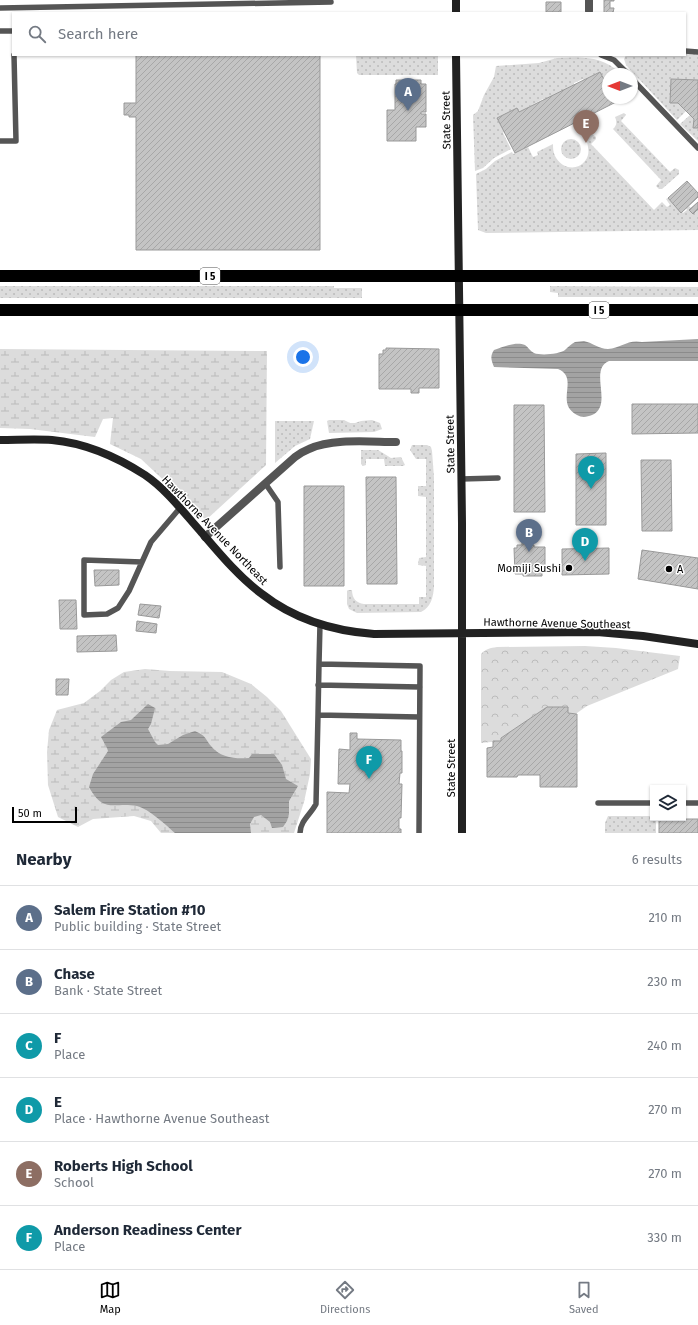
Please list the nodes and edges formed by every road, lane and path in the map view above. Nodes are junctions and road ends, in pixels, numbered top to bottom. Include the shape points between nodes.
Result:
1 (456, 0) edge
2 (589, 0) edge
3 (331, 2) dead end
4 (0, 8) edge
5 (589, 11) dead end
6 (456, 12) edge
7 (0, 31) edge
8 (12, 31) edge
9 (686, 51) edge
10 (698, 52) edge
11 (14, 56) edge
12 (456, 56) edge
13 (604, 56) edge
14 (622, 68) edge
15 (638, 85) edge
16 (0, 141) edge
17 (698, 148) edge
18 (0, 276) edge
19 (698, 276) edge
20 (0, 310) edge
21 (698, 310) edge
22 (0, 440) edge
23 (396, 442) dead end
24 (498, 478) dead end
25 (461, 479) junction
26 (265, 483) junction
27 (180, 508) junction
28 (205, 537) junction
29 (142, 562) junction
30 (280, 567) dead end
31 (320, 624) junction
32 (462, 633) junction
33 (698, 644) edge
34 (319, 664) junction
35 (318, 686) junction
36 (420, 687) junction
37 (318, 715) junction
38 (420, 717) junction
39 (598, 803) dead end
40 (650, 803) edge
41 (686, 803) edge
42 (698, 803) edge
43 (300, 833) edge
44 (419, 833) edge
45 (462, 833) edge

1 - 6 main road
2 - 5 street
3 - 4 lane
7 - 8 lane
9 - 10 lane
11 - 16 lane via 16,141
12 - 25 main road, State Street
13 - 14 lane via 614,60
15 - 17 lane
18 - 19 highway, I 5
20 - 21 highway, I 5
22 - 27 main road, Hawthorne Avenue Northeast via 53,440 102,452 145,476
23 - 26 street via 341,442 309,449 295,457
24 - 25 lane
25 - 32 main road, State Street
26 - 28 street
26 - 30 lane via 278,502
27 - 28 main road, Hawthorne Avenue Northeast
27 - 29 lane via 151,542
28 - 31 main road, Hawthorne Avenue Northeast via 243,578 262,594 284,609
29 - 29 lane via 118,608 107,614 84,615 84,560
31 - 32 main road, Hawthorne Avenue Northeast via 340,630 368,633
31 - 34 lane
32 - 33 main road, Hawthorne Avenue Southeast via 597,632
32 - 45 main road, State Street
34 - 35 lane
34 - 36 lane via 420,666
35 - 36 lane
35 - 37 lane
36 - 38 lane
37 - 38 lane
37 - 43 lane via 316,804 304,819
38 - 44 lane
39 - 40 lane
41 - 42 lane

